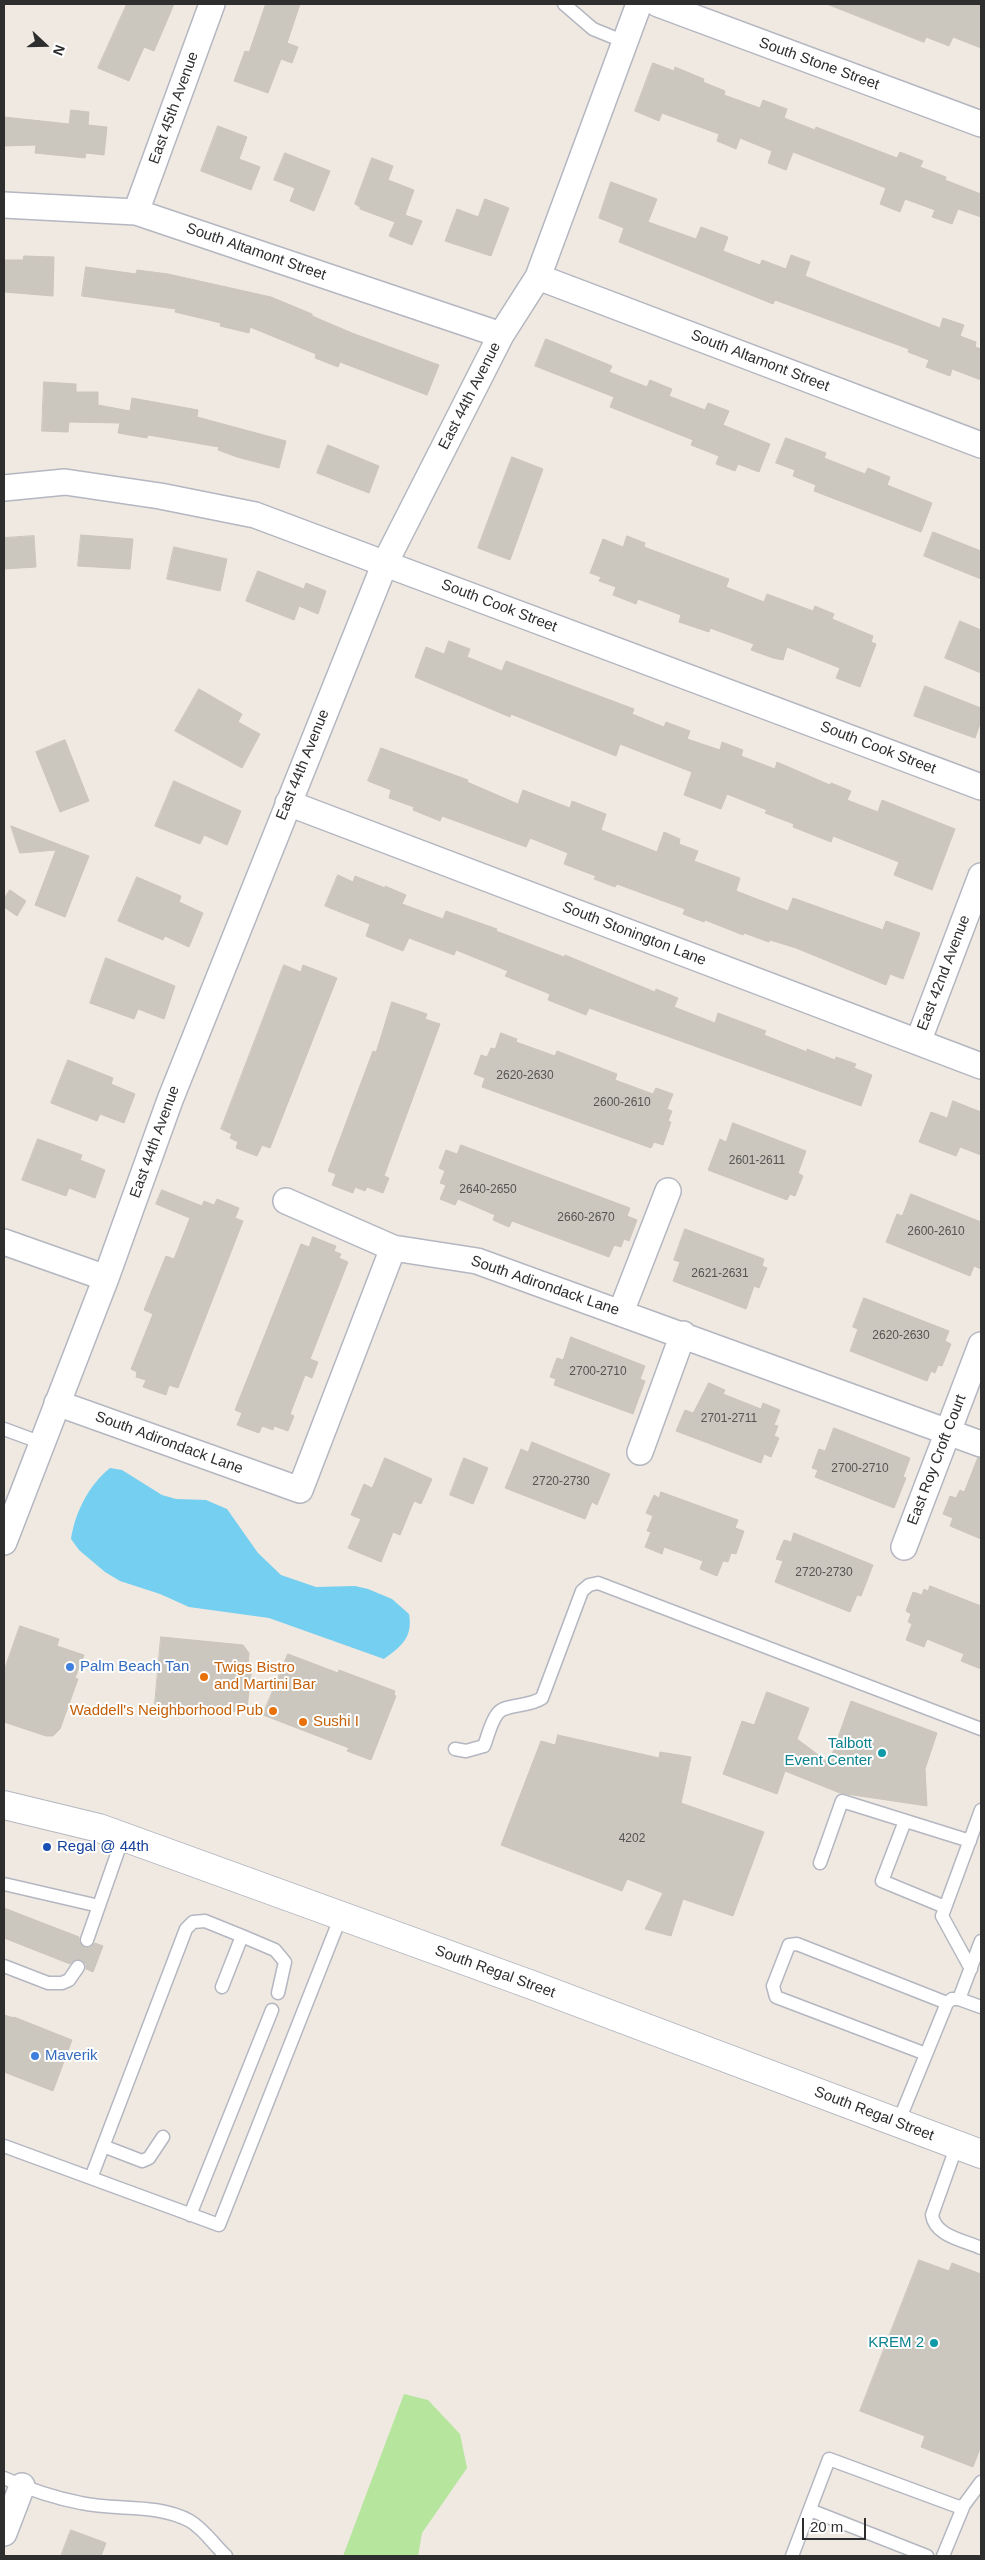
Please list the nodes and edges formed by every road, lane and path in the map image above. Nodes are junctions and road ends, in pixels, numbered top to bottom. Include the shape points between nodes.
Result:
1 (212, 4) edge
2 (564, 4) edge
3 (639, 4) edge
4 (658, 4) edge
5 (625, 42) junction
6 (981, 124) edge
7 (4, 205) edge
8 (136, 212) junction
9 (538, 277) junction
10 (501, 335) junction
11 (981, 445) edge
12 (4, 488) edge
13 (385, 563) junction
14 (981, 787) edge
15 (288, 803) junction
16 (981, 876) edge
17 (918, 1042) junction
18 (981, 1066) edge
19 (668, 1191) dead end
20 (286, 1201) dead end
21 (4, 1242) edge
22 (393, 1248) junction
23 (106, 1278) junction
24 (621, 1312) junction
25 (683, 1334) junction
26 (981, 1345) edge
27 (57, 1403) junction
28 (4, 1429) edge
29 (949, 1431) junction
30 (42, 1443) junction
31 (981, 1444) edge
32 (640, 1452) dead end
33 (4, 1542) edge
34 (904, 1547) dead end
35 (981, 1729) edge
36 (455, 1749) dead end
37 (4, 1805) edge
38 (981, 1810) edge
39 (905, 1821) junction
40 (123, 1837) junction
41 (970, 1841) junction
42 (820, 1863) dead end
43 (4, 1884) edge
44 (99, 1906) junction
45 (945, 1907) junction
46 (342, 1916) junction
47 (242, 1936) junction
48 (87, 1940) dead end
49 (981, 1941) edge
50 (4, 1966) edge
51 (78, 1966) dead end
52 (971, 1969) junction
53 (222, 1987) dead end
54 (278, 1993) dead end
55 (959, 1999) junction
56 (947, 2003) junction
57 (981, 2007) edge
58 (272, 2010) dead end
59 (926, 2054) junction
60 (898, 2123) junction
61 (163, 2137) dead end
62 (4, 2146) edge
63 (103, 2146) junction
64 (969, 2150) edge
65 (91, 2178) junction
66 (190, 2215) junction
67 (981, 2248) edge
68 (13, 2482) edge
69 (981, 2482) edge
70 (964, 2505) junction
71 (810, 2510) junction
72 (4, 2533) edge
73 (226, 2556) edge
74 (792, 2556) edge
75 (927, 2556) edge
76 (943, 2556) edge

1 - 8 street, East 45th Avenue
2 - 5 lane via 593,29
3 - 5 street, East 44th Avenue
4 - 6 street, South Stone Street
5 - 9 street, East 44th Avenue
7 - 8 street, South Altamont Street
8 - 10 street, South Altamont Street
9 - 10 street, East 44th Avenue
9 - 11 street, South Altamont Street
10 - 13 street, East 44th Avenue
12 - 13 street, South Cook Street via 65,482 170,498 255,515
13 - 14 street, South Cook Street
13 - 15 street, East 44th Avenue
15 - 17 street, South Stonington Lane
15 - 23 street, East 44th Avenue via 170,1100
16 - 17 street, East 42nd Avenue
17 - 18 street, South Stonington Lane
19 - 24 street
20 - 22 street
21 - 23 street
22 - 24 street, South Adirondack Lane via 477,1261
22 - 27 street, South Adirondack Lane via 300,1490
23 - 27 street, East 44th Avenue
24 - 25 street, South Adirondack Lane
25 - 29 street, South Adirondack Lane
25 - 32 street
26 - 29 street, East Roy Croft Court
27 - 30 street, East 44th Avenue
28 - 30 lane
29 - 31 street, South Adirondack Lane
29 - 34 street, East Roy Croft Court
30 - 33 street, East 44th Avenue
35 - 36 lane via 598,1583 582,1591 542,1698 534,1703 507,1707 498,1713 484,1746 466,1751
37 - 40 main road, South Regal Street
38 - 41 lane
39 - 41 lane
39 - 42 lane via 842,1801
39 - 45 lane via 882,1882
40 - 44 lane
40 - 46 main road, South Regal Street
41 - 45 lane
43 - 44 lane
44 - 48 lane
45 - 52 lane via 942,1916
46 - 60 main road, South Regal Street
46 - 66 lane via 219,2225
47 - 53 lane
47 - 54 lane via 275,1950 286,1962
47 - 63 lane via 205,1921 193,1922 186,1929
49 - 52 lane
50 - 51 lane via 55,1984 69,1980
52 - 55 lane
55 - 56 lane
55 - 57 lane
56 - 59 lane
56 - 59 lane via 797,1944 789,1945 773,1986 776,1997
58 - 66 lane
59 - 60 lane
60 - 64 main road, South Regal Street
61 - 63 lane via 149,2158 142,2161
62 - 65 lane
63 - 65 lane
64 - 67 lane via 932,2214 933,2224 938,2230
65 - 66 lane
68 - 72 street
68 - 73 lane via 80,2503 174,2514 192,2522
69 - 70 lane
70 - 71 lane via 958,2507 829,2459
70 - 76 lane
71 - 74 lane
71 - 75 lane

